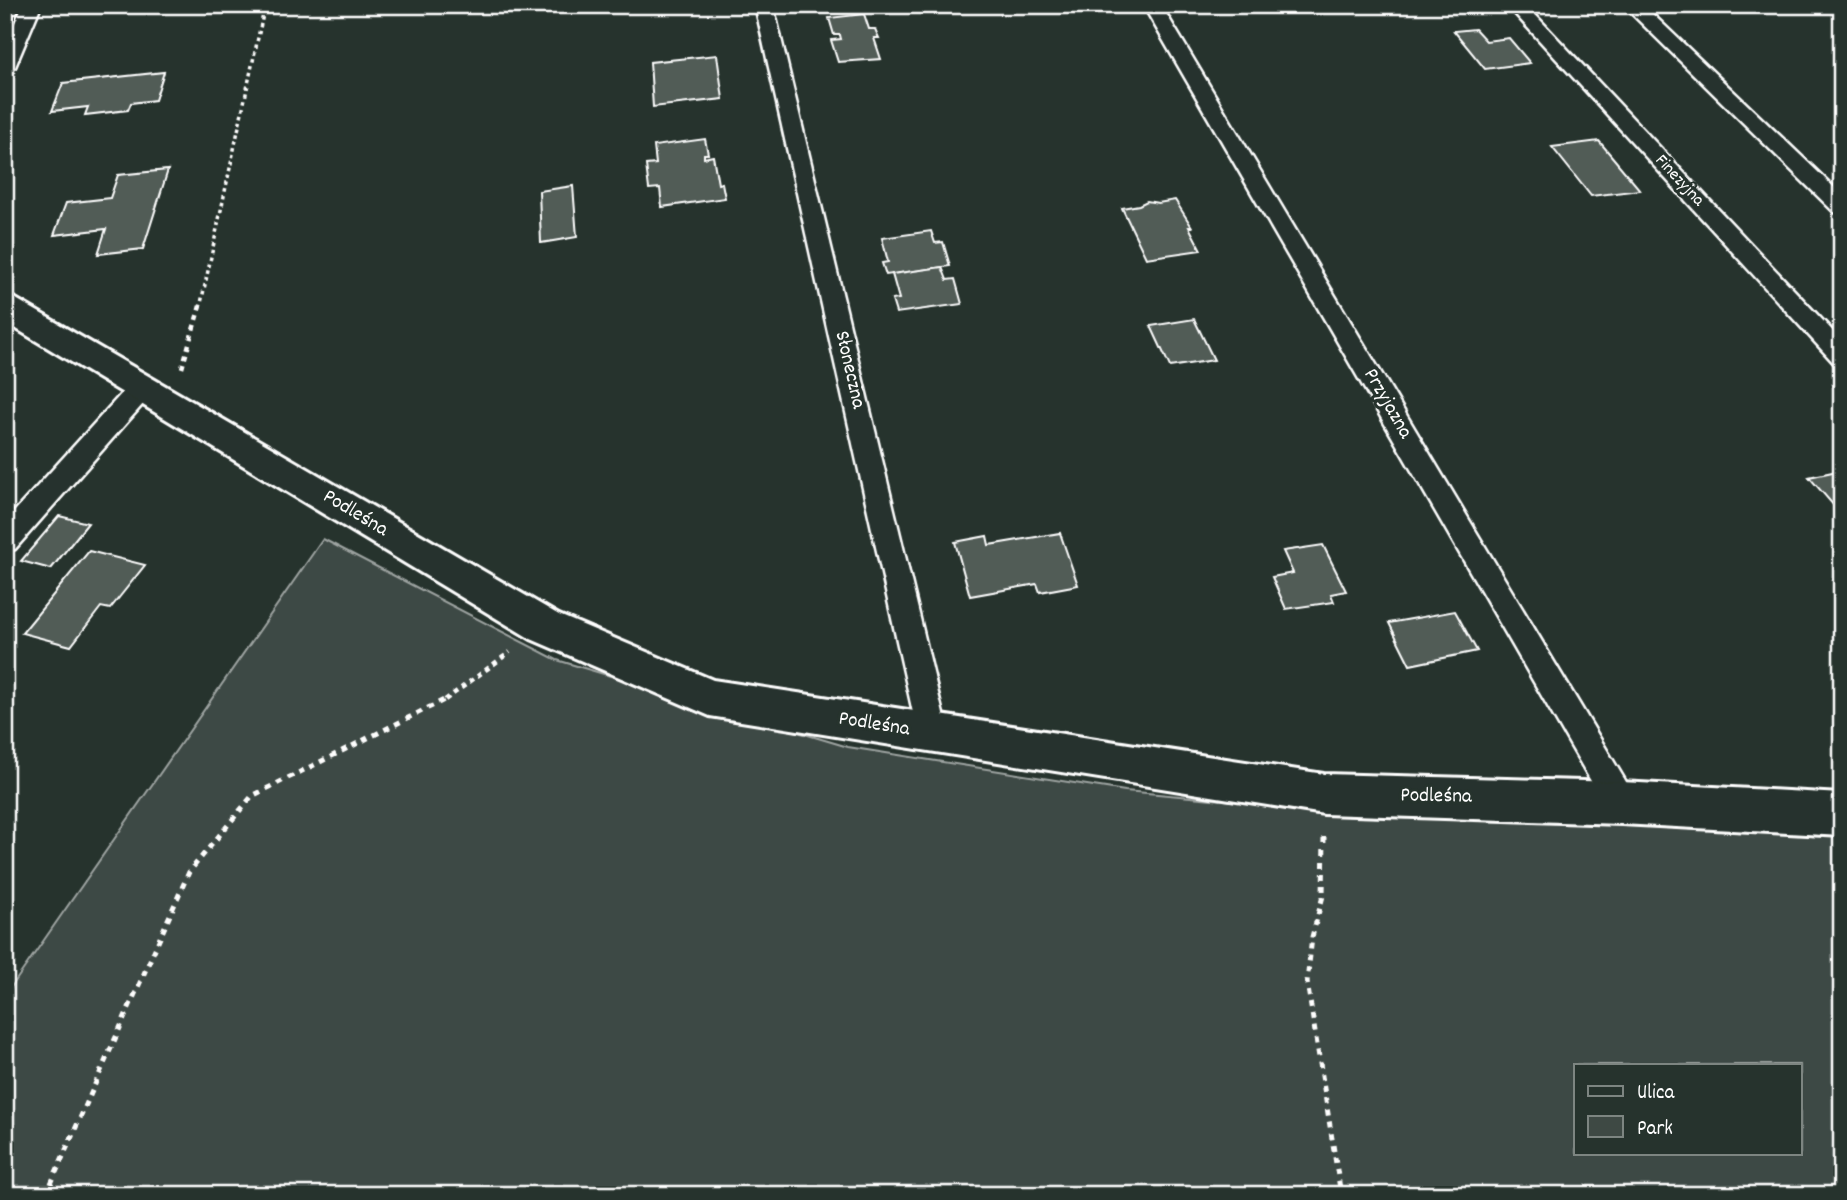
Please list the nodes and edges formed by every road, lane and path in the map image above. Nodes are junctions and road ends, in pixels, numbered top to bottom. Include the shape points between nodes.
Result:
1 (32, 5) edge
2 (265, 5) edge
3 (764, 5) edge
4 (1152, 5) edge
5 (1516, 5) edge
6 (1632, 5) edge
7 (5, 67) edge
8 (1842, 207) edge
9 (5, 307) edge
10 (1842, 356) edge
11 (156, 397) junction
12 (5, 541) edge
13 (545, 627) junction
14 (933, 735) junction
15 (1324, 794) junction
16 (1621, 803) junction
17 (1842, 815) edge
18 (46, 1195) edge
19 (1341, 1195) edge

1 - 7 lane
2 - 11 path via 199,311
3 - 14 lane, Słoneczna
4 - 16 lane, Przyjazna
5 - 10 lane, Finezyjna
6 - 8 lane
9 - 11 street, Podleśna
11 - 12 lane
11 - 13 street, Podleśna
13 - 14 street, Podleśna via 710,698
13 - 18 path via 450,697 252,796 189,872
14 - 15 street, Podleśna
15 - 16 street, Podleśna
15 - 19 path via 1323,896 1307,982
16 - 17 street, Podleśna

